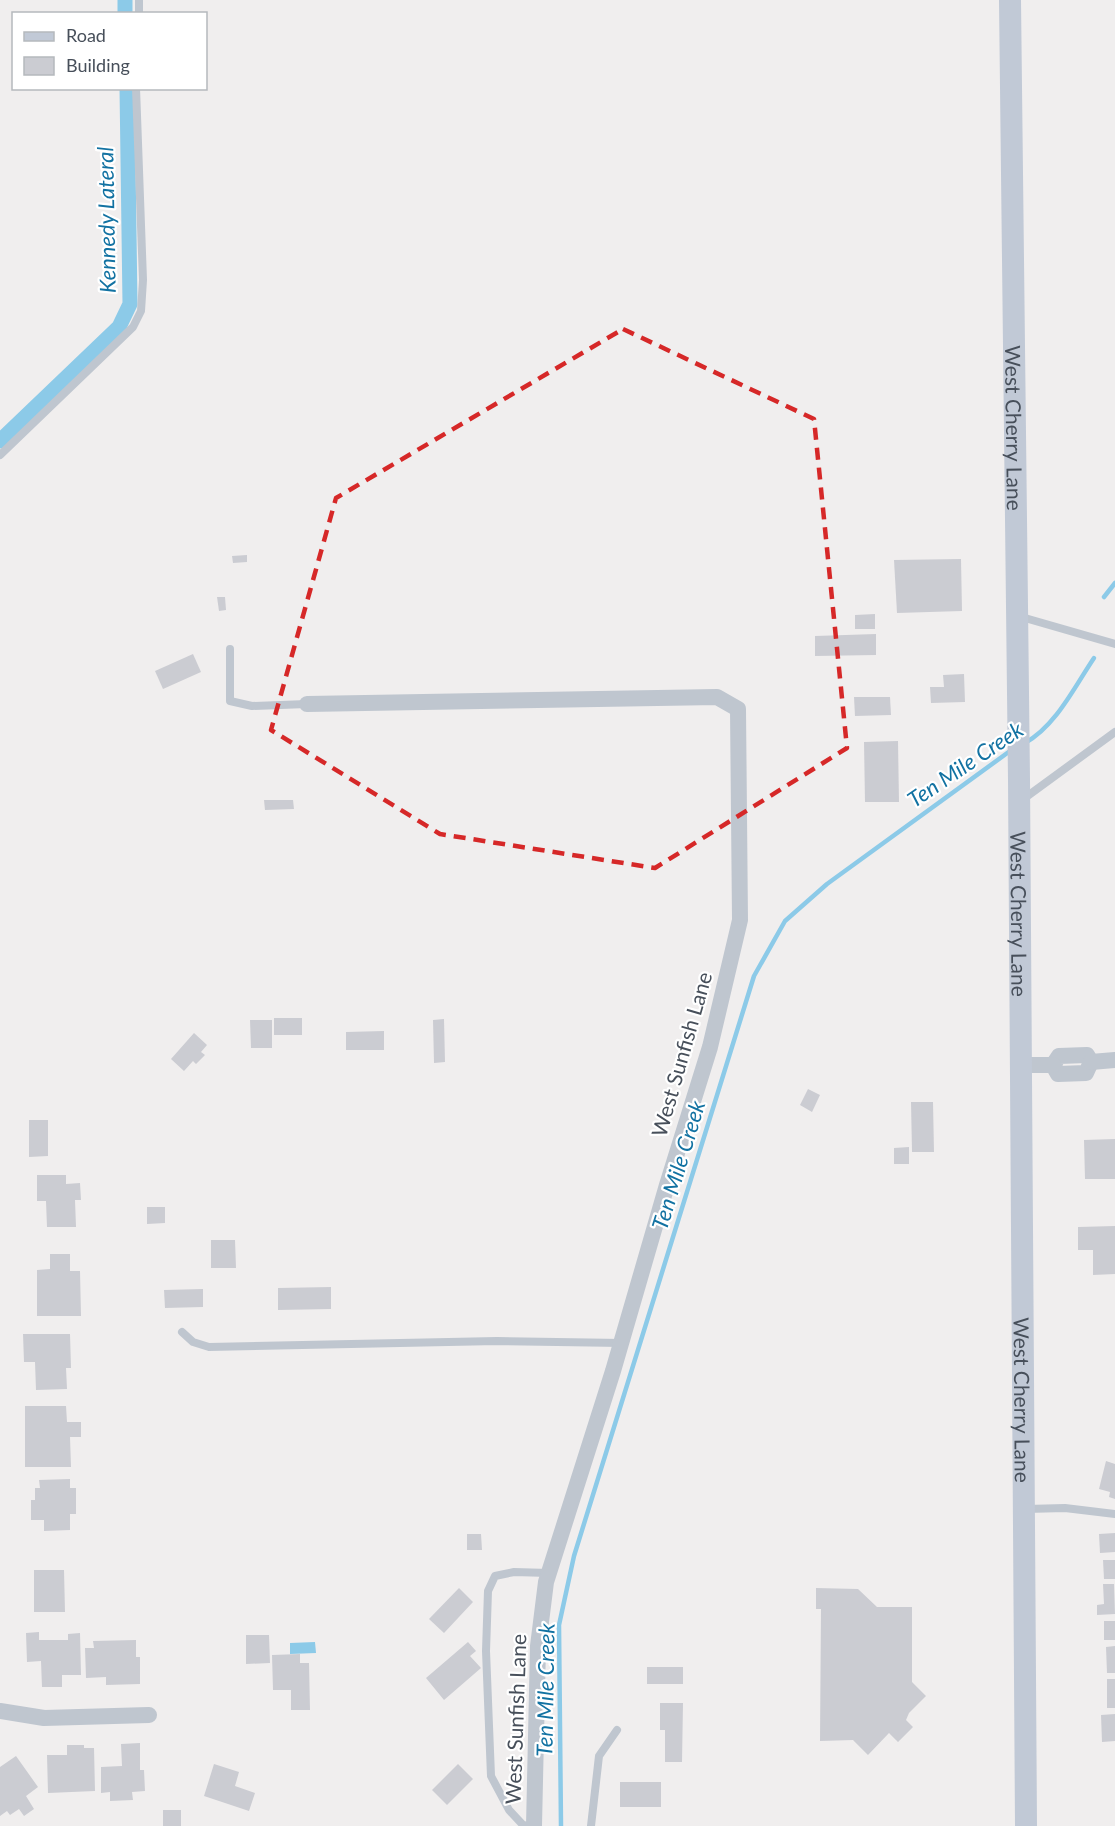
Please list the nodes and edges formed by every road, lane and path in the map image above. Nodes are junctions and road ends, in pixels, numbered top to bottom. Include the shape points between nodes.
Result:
1 (1010, 0) edge
2 (136, 90) edge
3 (0, 455) edge
4 (1017, 616) junction
5 (1115, 644) edge
6 (230, 649) dead end
7 (307, 704) joint
8 (1115, 732) edge
9 (1019, 803) junction
10 (1115, 1060) edge
11 (1020, 1065) junction
12 (182, 1332) dead end
13 (621, 1343) junction
14 (1023, 1509) junction
15 (1115, 1514) edge
16 (549, 1574) junction
17 (0, 1711) edge
18 (149, 1715) dead end
19 (617, 1730) dead end
20 (528, 1826) edge
21 (534, 1826) edge
22 (591, 1826) edge
23 (1026, 1826) edge

1 - 4 main road, West Cherry Lane
2 - 3 lane via 141,311 125,335
4 - 5 lane
4 - 9 main road, West Cherry Lane
6 - 7 lane via 230,701 252,706
7 - 13 street, West Sunfish Lane via 717,697 738,709 740,920 710,1047
8 - 9 lane
9 - 11 main road, West Cherry Lane
10 - 11 street via 1091,1062 1087,1055 1059,1056 1053,1065
11 - 14 main road, West Cherry Lane
12 - 13 lane via 193,1342 209,1347 497,1341
13 - 16 street, West Sunfish Lane
14 - 15 lane via 1065,1508
14 - 23 main road, West Cherry Lane
16 - 20 lane via 514,1572 495,1576 488,1591 491,1776 509,1810
16 - 21 street, West Sunfish Lane via 538,1646
17 - 18 street via 44,1718
19 - 22 lane via 599,1756

